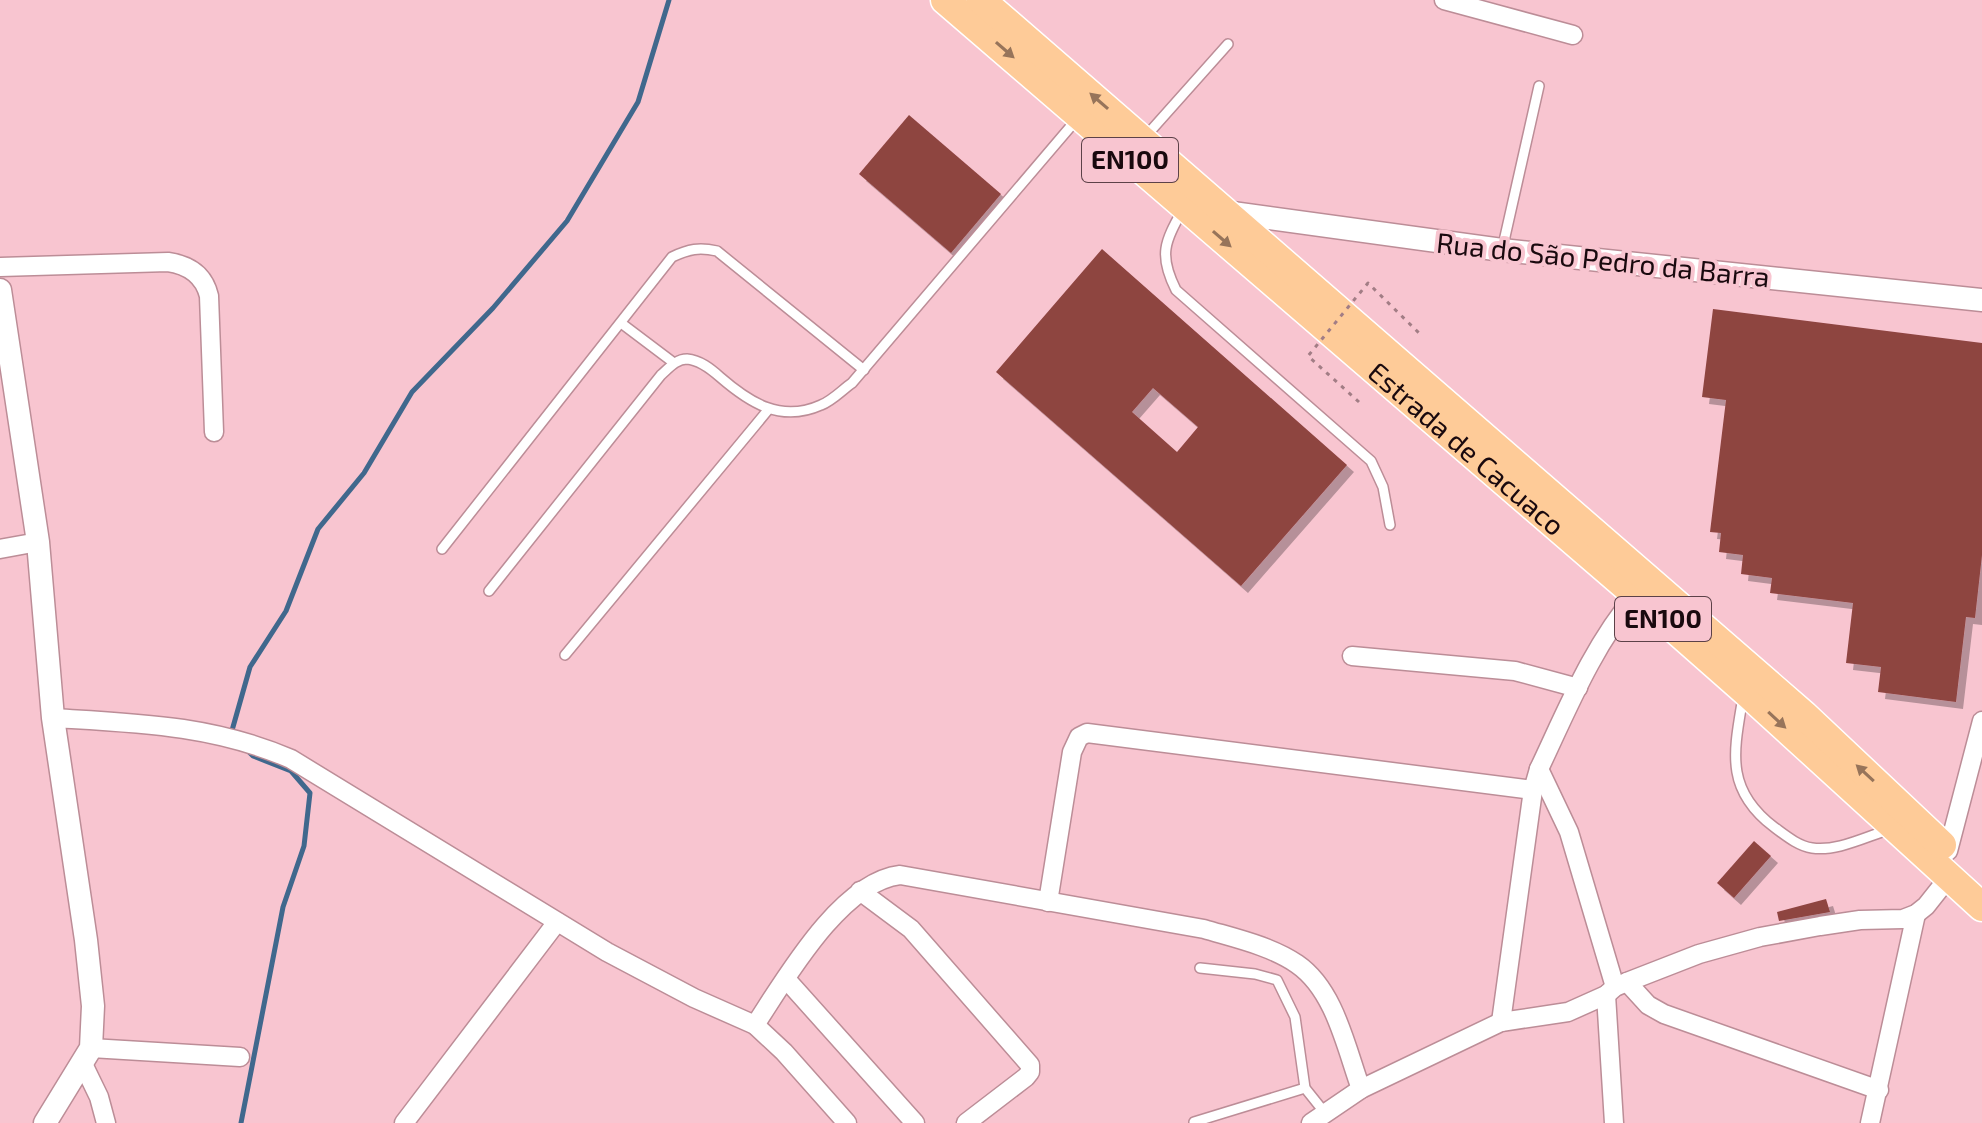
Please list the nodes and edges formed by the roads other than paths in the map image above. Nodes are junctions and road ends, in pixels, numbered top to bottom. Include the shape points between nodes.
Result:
1 (945, 0) edge
2 (981, 0) edge
3 (1444, 0) edge
4 (1573, 35) dead end
5 (1228, 44) dead end
6 (1539, 86) dead end
7 (1080, 116) junction
8 (1143, 139) junction
9 (1185, 206) junction
10 (1225, 212) junction
11 (1502, 250) junction
12 (0, 267) edge
13 (0, 290) edge
14 (1982, 300) edge
15 (621, 323) junction
16 (674, 363) junction
17 (864, 370) junction
18 (768, 410) junction
19 (214, 432) dead end
20 (1390, 525) dead end
21 (38, 542) junction
22 (0, 549) edge
23 (442, 549) dead end
24 (489, 591) dead end
25 (1636, 595) junction
26 (565, 655) dead end
27 (1352, 656) dead end
28 (1578, 688) junction
29 (1744, 690) junction
30 (53, 718) junction
31 (1982, 721) edge
32 (1539, 769) junction
33 (1533, 790) junction
34 (1894, 827) junction
35 (1949, 864) junction
36 (1982, 886) edge
37 (860, 891) junction
38 (1048, 902) junction
39 (1982, 907) edge
40 (1916, 914) junction
41 (557, 922) junction
42 (1200, 968) dead end
43 (786, 979) junction
44 (1616, 988) junction
45 (1501, 1022) junction
46 (755, 1025) junction
47 (87, 1056) junction
48 (240, 1057) dead end
49 (1305, 1088) junction
50 (1361, 1089) junction
51 (1879, 1090) junction
52 (1318, 1118) edge
53 (1194, 1122) edge
54 (45, 1123) edge
55 (106, 1123) edge
56 (404, 1123) edge
57 (847, 1123) edge
58 (915, 1123) edge
59 (966, 1123) edge
60 (1614, 1123) edge
61 (1870, 1123) edge

1 -> 7 main road, Estrada de Cacuaco / EN100
8 -> 2 main road, Estrada de Cacuaco / EN100
3 - 4 street
5 - 8 lane
6 - 11 lane
7 - 9 main road, Estrada de Cacuaco / EN100
7 - 17 lane
8 - 10 main road, Estrada de Cacuaco / EN100
9 - 20 lane via 1166,240 1166,262 1176,290 1371,461 1383,487
9 -> 25 main road, Estrada de Cacuaco / EN100
10 - 11 street, Rua do São Pedro da Barra
35 -> 10 main road, Estrada de Cacuaco / EN100 via 1804,715
11 - 14 street, Rua do São Pedro da Barra
12 - 19 street via 168,262 192,269 209,296
13 - 21 street
15 - 16 lane
15 - 17 lane via 672,257 689,249 717,251
15 - 23 lane
16 - 18 lane via 688,359 706,365
16 - 24 lane
17 - 18 lane via 824,405
18 - 26 lane
21 - 22 street
21 - 30 street
25 - 28 street
25 - 29 main road, Estrada de Cacuaco / EN100
27 - 28 street via 1515,671
28 - 32 street
29 -> 34 main road, Estrada de Cacuaco / EN100
29 - 34 lane via 1734,752 1737,769 1745,796 1769,823 1812,848
30 - 41 street via 163,725 263,747 311,770
30 - 47 street via 89,962 93,1006
31 - 35 street
32 - 33 street
32 - 44 street via 1569,832
33 - 38 street via 1087,733 1072,752
33 - 45 street
34 - 35 main road, Estrada de Cacuaco / EN100
35 - 36 main road, Estrada de Cacuaco / EN100
35 - 39 main road, Estrada de Cacuaco / EN100
35 - 40 street
37 - 38 street via 900,875
37 - 43 street
37 - 59 street via 911,929 1030,1065 1026,1077
38 - 50 street via 1204,929 1295,962 1324,995
40 - 44 street via 1760,937 1699,954
40 - 51 street
41 - 46 street via 694,998
41 - 56 street
42 - 49 lane via 1277,980 1295,1017
43 - 46 street
43 - 58 street
44 - 45 street via 1556,1015
44 - 51 street via 1664,1014
44 - 60 street
45 - 50 street
46 - 57 street
47 - 48 street
47 - 54 street
47 - 55 street
49 - 52 lane
49 - 53 lane
50 - 52 street
51 - 61 street

